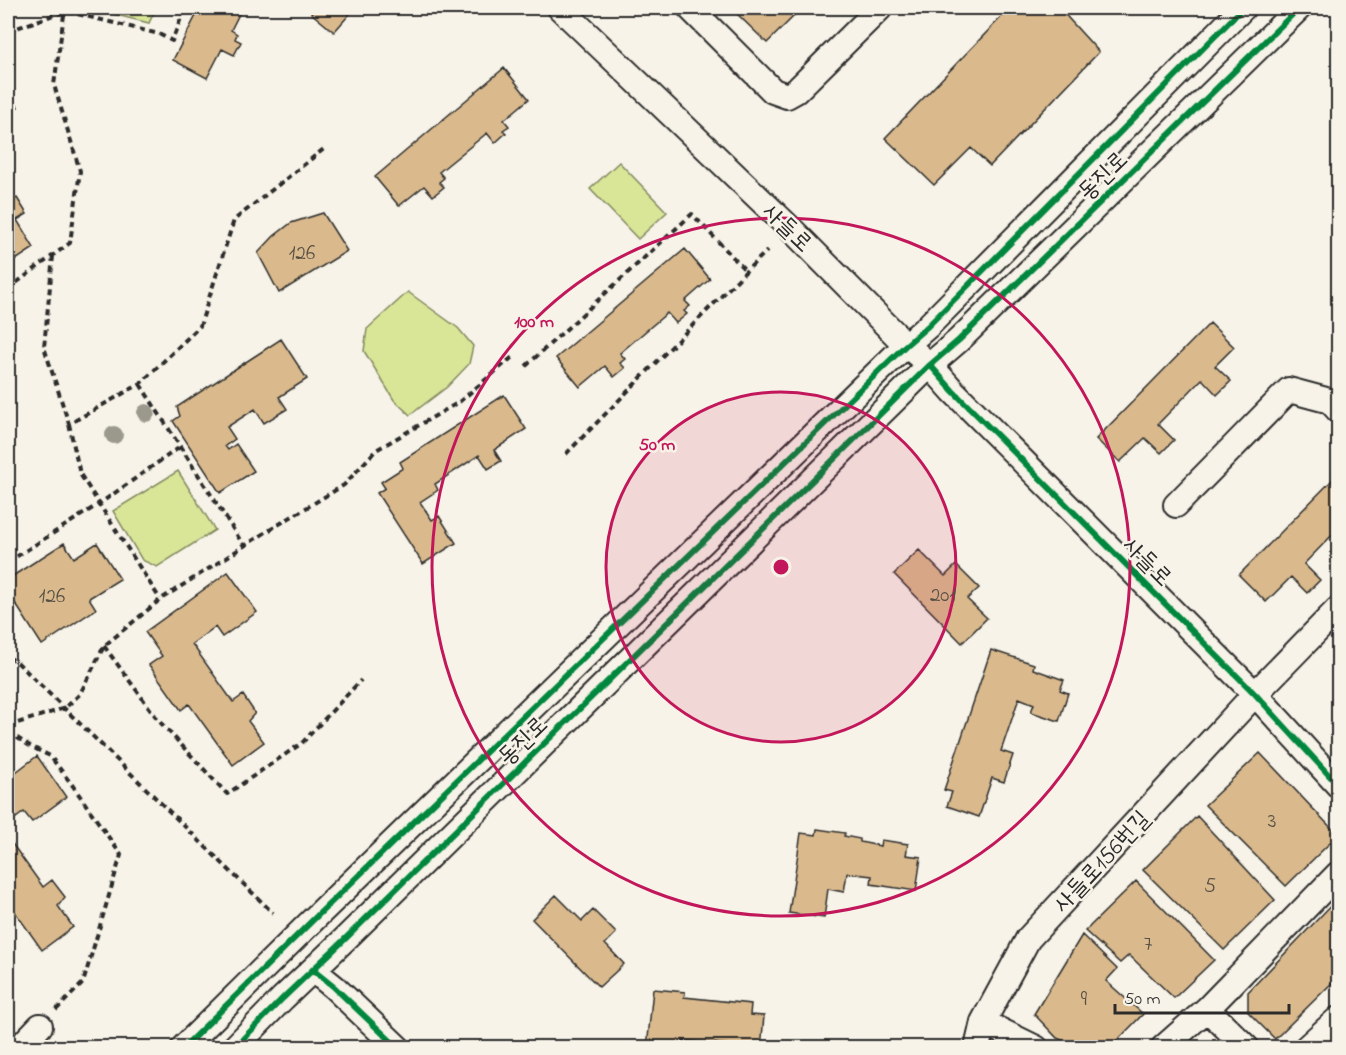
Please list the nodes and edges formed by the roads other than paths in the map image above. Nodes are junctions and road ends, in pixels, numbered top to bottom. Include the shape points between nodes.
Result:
1 (560, 8) edge
2 (690, 8) edge
3 (880, 8) edge
4 (1243, 8) edge
5 (1299, 8) edge
6 (886, 324) junction
7 (928, 326) junction
8 (906, 345) junction
9 (884, 366) junction
10 (938, 374) junction
11 (1338, 410) edge
12 (1176, 505) dead end
13 (1338, 609) edge
14 (1255, 694) junction
15 (1338, 785) edge
16 (1338, 874) edge
17 (339, 944) junction
18 (312, 970) junction
19 (334, 987) junction
20 (283, 998) junction
21 (1207, 1009) junction
22 (1338, 1019) edge
23 (983, 1022) junction
24 (40, 1026) road end
25 (18, 1047) edge
26 (183, 1047) edge
27 (234, 1047) edge
28 (398, 1047) edge
29 (977, 1047) edge
30 (1036, 1047) edge
31 (1163, 1047) edge
32 (1247, 1047) edge
33 (1306, 1047) edge

1 - 6 street, 사들로
2 - 3 street via 773,91 787,96
4 - 7 street, 동진로
5 - 10 street, 동진로 via 948,350
6 - 7 street
6 - 8 street, 사들로
6 - 9 street
7 - 8 street, 동진로
8 - 9 street, 동진로
8 - 10 street, 사들로
9 - 26 street, 동진로
10 - 14 street, 사들로
10 - 17 street, 동진로 via 910,386
11 - 12 street via 1330,401 1289,390
13 - 14 street, 사들로156번길
14 - 15 street, 사들로
14 - 23 street, 사들로156번길 via 1028,939
16 - 21 street
17 - 18 street, 동진로
17 - 19 street
18 - 19 street
18 - 20 street, 동진로
19 - 20 street
19 - 28 street
20 - 27 street, 동진로
21 - 31 street
21 - 32 street
22 - 33 street
23 - 29 street, 사들로156번길
23 - 30 street
24 - 25 street

